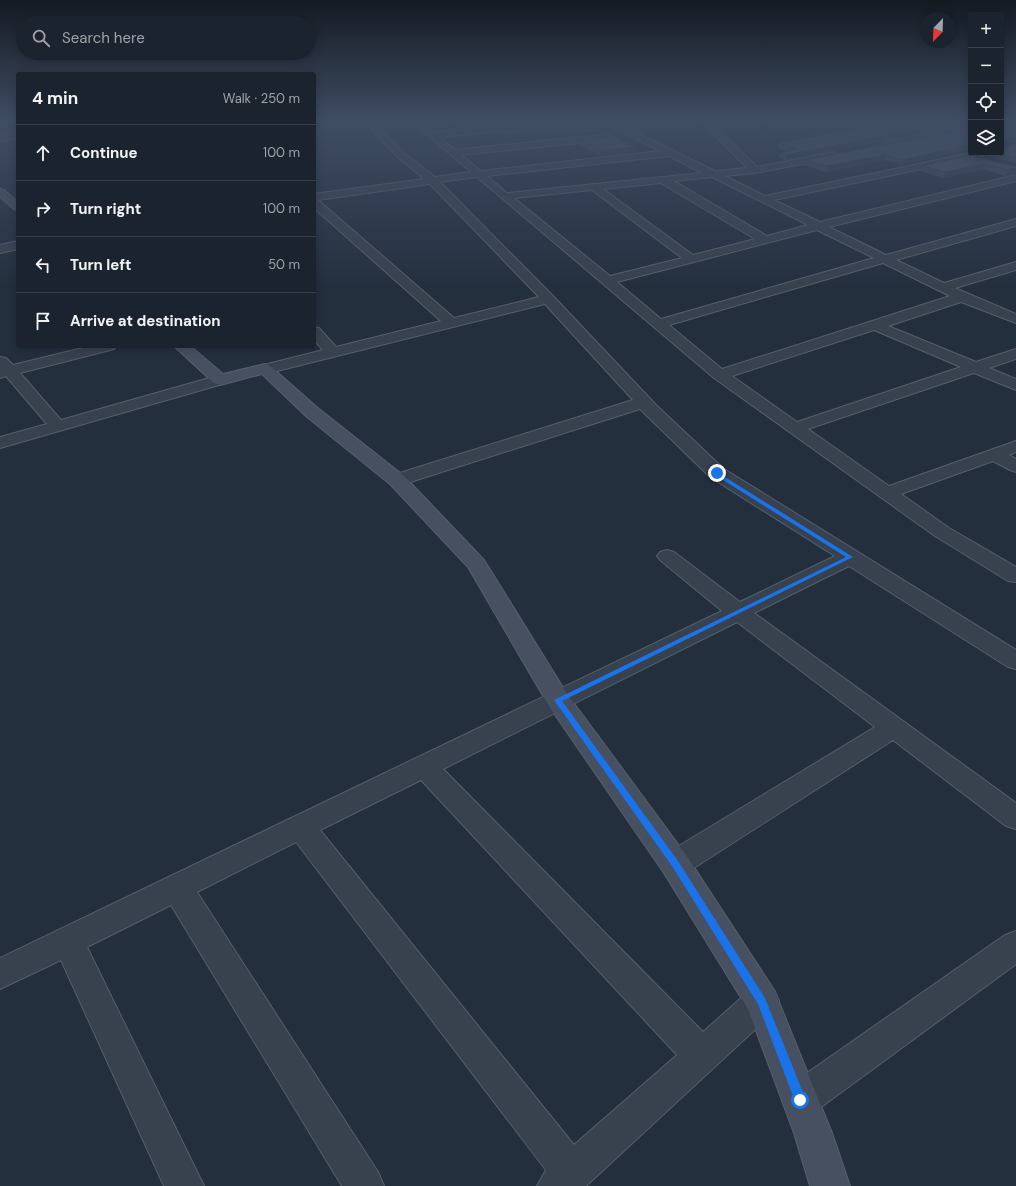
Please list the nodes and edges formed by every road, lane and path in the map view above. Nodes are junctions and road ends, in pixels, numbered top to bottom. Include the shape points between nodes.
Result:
1 (427, 176) edge
2 (461, 176) edge
3 (482, 176) edge
4 (702, 176) edge
5 (719, 176) edge
6 (873, 176) edge
7 (1016, 178) edge
8 (432, 180) junction
9 (664, 180) junction
10 (594, 187) junction
11 (1, 194) edge
12 (505, 196) junction
13 (316, 197) edge
14 (764, 199) junction
15 (316, 204) edge
16 (16, 205) edge
17 (1016, 222) edge
18 (819, 226) junction
19 (765, 240) junction
20 (16, 245) edge
21 (0, 249) edge
22 (884, 258) junction
23 (691, 259) junction
24 (1016, 266) edge
25 (607, 281) junction
26 (942, 288) junction
27 (962, 297) junction
28 (548, 299) junction
29 (1016, 319) edge
30 (451, 323) junction
31 (659, 324) junction
32 (874, 326) junction
33 (316, 332) edge
34 (99, 348) edge
35 (183, 348) edge
36 (332, 352) junction
37 (1016, 354) edge
38 (975, 367) junction
39 (3, 368) edge
40 (265, 369) junction
41 (720, 375) junction
42 (220, 380) junction
43 (1016, 385) edge
44 (644, 402) junction
45 (58, 427) junction
46 (795, 428) junction
47 (0, 443) edge
48 (1016, 446) edge
49 (994, 454) junction
50 (1016, 466) edge
51 (397, 480) junction
52 (886, 493) junction
53 (667, 556) dead end
54 (850, 557) junction
55 (1016, 576) edge
56 (738, 612) junction
57 (1016, 661) edge
58 (558, 700) junction
59 (894, 727) junction
60 (424, 766) junction
61 (1016, 818) edge
62 (301, 827) junction
63 (675, 864) junction
64 (177, 887) junction
65 (68, 941) junction
66 (1016, 945) edge
67 (0, 974) edge
68 (762, 1001) junction
69 (701, 1055) junction
70 (800, 1100) junction
71 (564, 1179) edge
72 (184, 1186) edge
73 (364, 1186) edge
74 (830, 1186) edge

1 - 8 street
2 - 8 street
3 - 12 street
4 - 9 street
5 - 14 street
6 - 14 street
7 - 18 street
8 - 13 street
8 - 28 street
9 - 10 street
9 - 19 street
10 - 12 street
10 - 23 street
11 - 16 street
12 - 25 street
14 - 18 street
15 - 30 street
17 - 22 street
18 - 19 street
18 - 22 street
19 - 23 street
20 - 21 street
22 - 26 street
22 - 31 street
23 - 25 street
24 - 26 street
25 - 31 street
26 - 27 street
27 - 29 street
27 - 32 street
28 - 30 street
28 - 44 street
30 - 36 street
31 - 41 street
32 - 38 street
32 - 41 street
33 - 36 street
34 - 39 street
35 - 42 street
36 - 40 street
37 - 38 street
38 - 43 street
38 - 46 street
39 - 45 street
40 - 42 street
40 - 51 street via 313,413
41 - 46 street
42 - 45 street
44 - 51 street
44 - 54 street via 717,473
45 - 47 street
46 - 52 street
48 - 49 street
49 - 50 street
49 - 52 street
51 - 58 street via 477,564
52 - 55 street via 942,532
53 - 56 street
54 - 56 street
54 - 57 street
56 - 58 street
56 - 59 street
58 - 60 street
58 - 63 street
59 - 61 street
59 - 63 street
60 - 62 street
60 - 69 street
62 - 64 street
62 - 71 street
63 - 68 street
64 - 65 street
64 - 73 street
65 - 67 street
65 - 72 street
66 - 70 street
68 - 69 street
68 - 70 street
69 - 71 street
70 - 74 street

